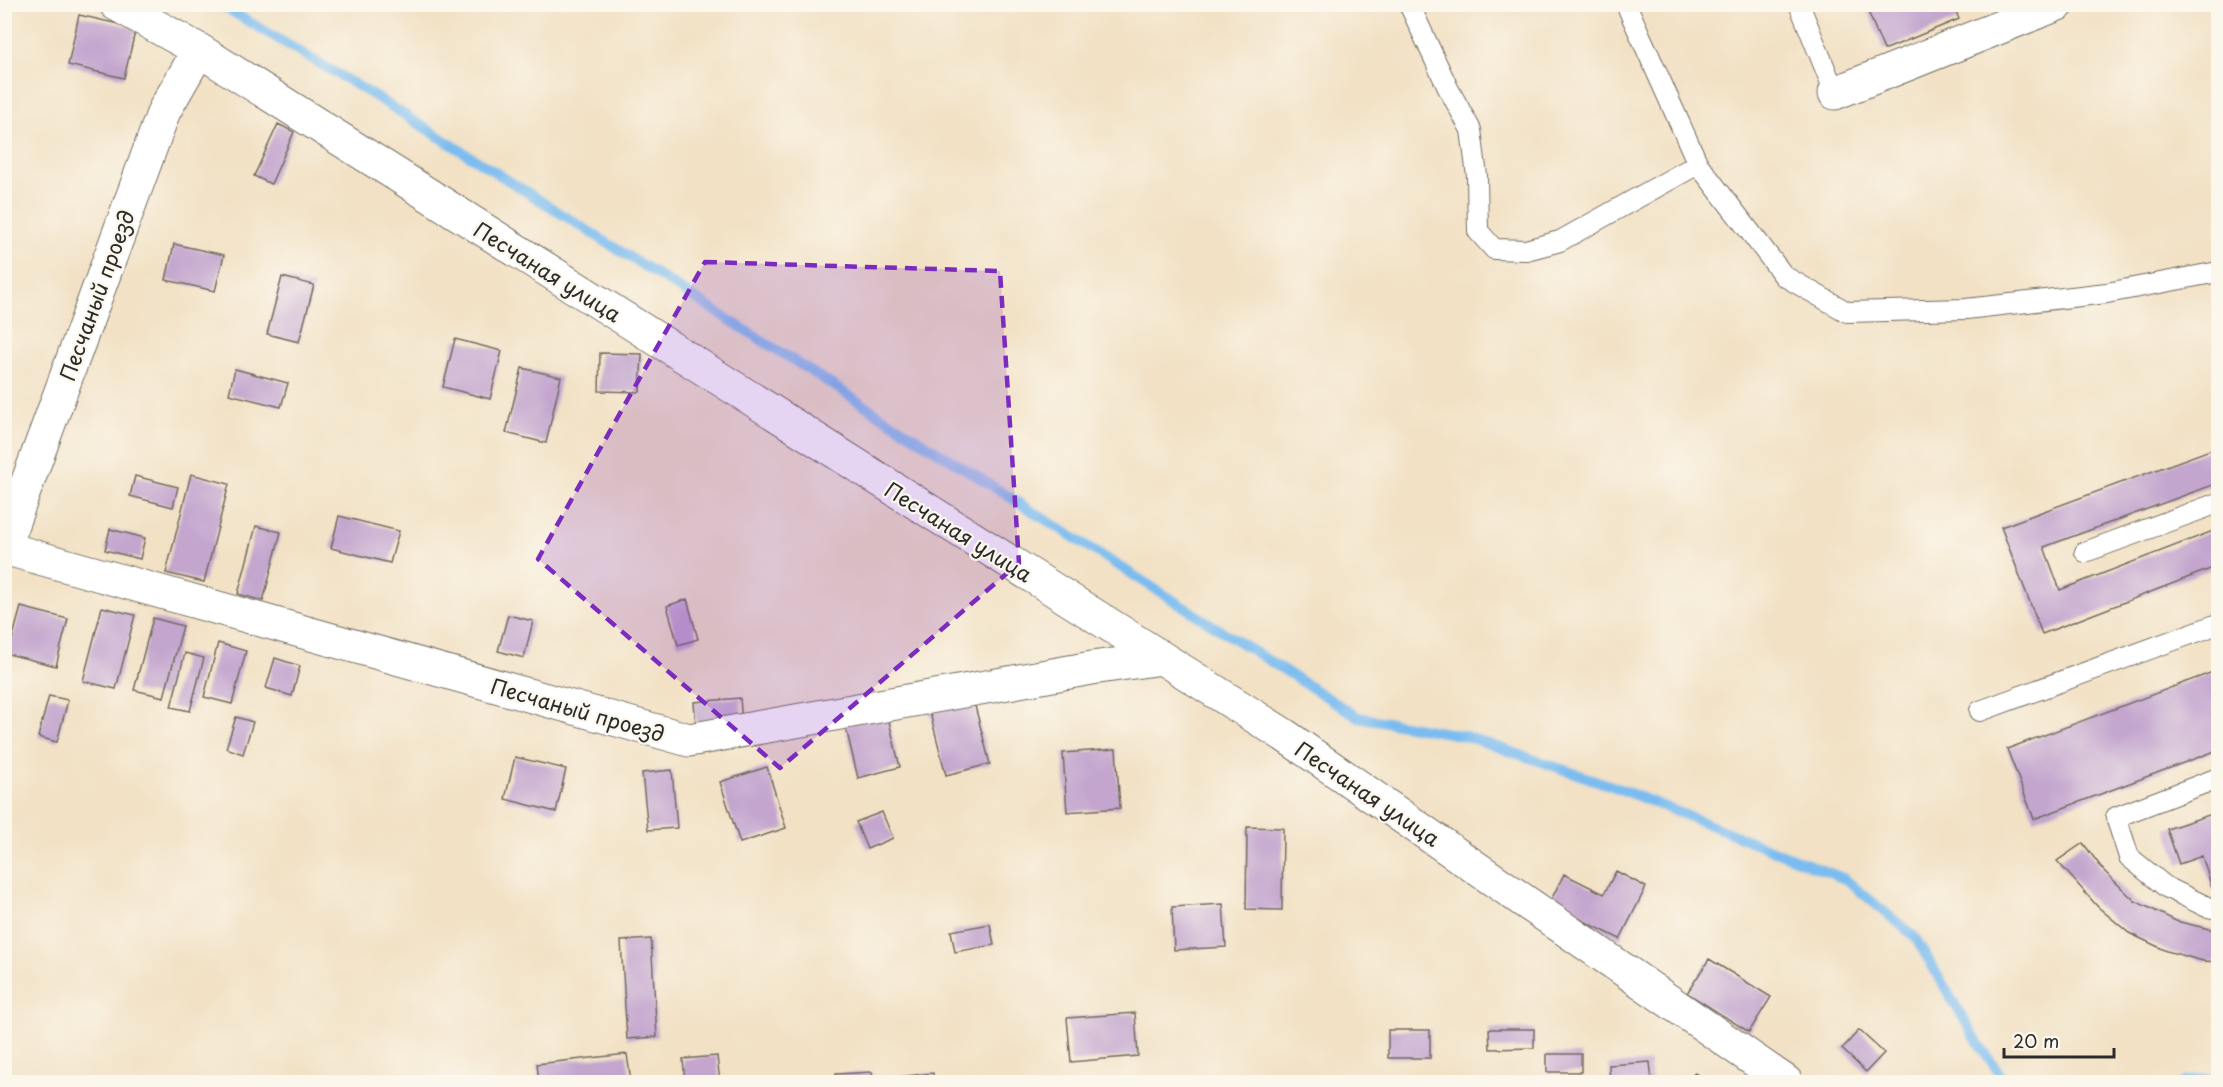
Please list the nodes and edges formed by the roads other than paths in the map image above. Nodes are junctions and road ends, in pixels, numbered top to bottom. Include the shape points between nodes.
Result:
1 (116, 4) edge
2 (1409, 4) edge
3 (1626, 4) edge
4 (1799, 4) edge
5 (2058, 4) edge
6 (2022, 12) edge
7 (199, 50) junction
8 (1835, 93) joint
9 (1698, 164) junction
10 (2218, 272) edge
11 (2218, 503) edge
12 (4, 547) edge
13 (2085, 552) dead end
14 (2218, 624) edge
15 (1162, 658) junction
16 (1980, 711) dead end
17 (2218, 778) edge
18 (2218, 909) edge
19 (1786, 1083) edge

1 - 7 street, Песчаная улица
2 - 9 lane via 1472,130 1478,231 1494,249 1526,250 1560,241
3 - 9 lane
4 - 8 lane
5 - 6 street
6 - 8 street
7 - 12 street, Песчаный проезд via 164,111
7 - 15 street, Песчаная улица
9 - 10 lane via 1784,276 1847,312 1966,309 2107,293
11 - 13 lane
12 - 15 street, Песчаный проезд via 689,740
14 - 16 lane
15 - 19 street, Песчаная улица via 1284,735
17 - 18 lane via 2116,817 2129,857 2166,887

